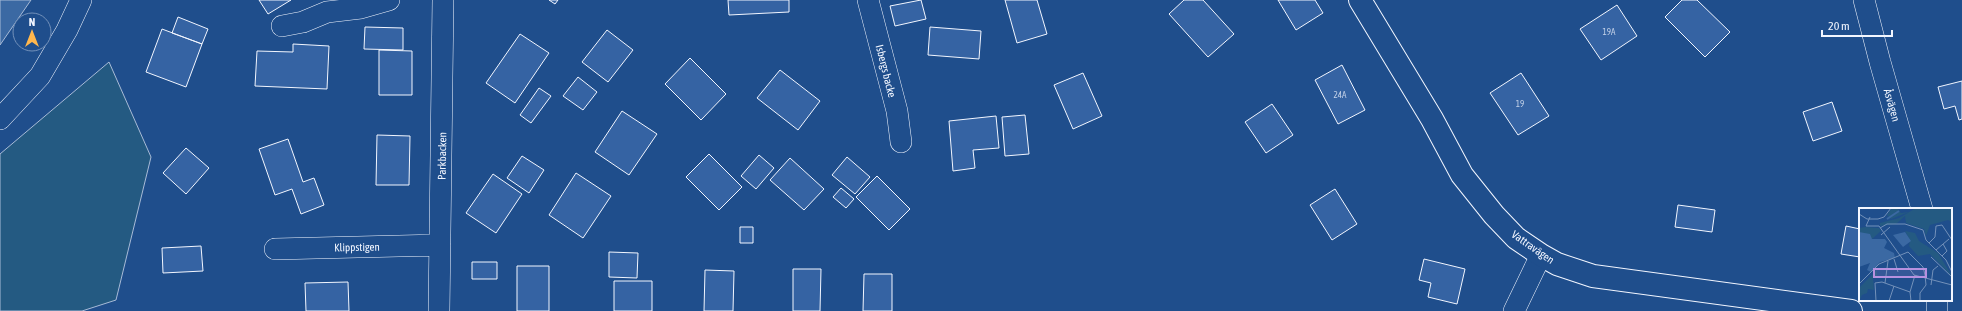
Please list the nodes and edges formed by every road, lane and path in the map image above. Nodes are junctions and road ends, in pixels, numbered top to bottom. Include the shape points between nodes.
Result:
1 (82, 0) edge
2 (389, 0) edge
3 (443, 0) edge
4 (868, 0) edge
5 (1360, 0) edge
6 (1864, 0) edge
7 (282, 26) dead end
8 (0, 119) edge
9 (901, 142) dead end
10 (1922, 208) edge
11 (440, 245) junction
12 (275, 249) dead end
13 (1541, 255) junction
14 (439, 311) edge
15 (1514, 311) edge
16 (1851, 311) edge

1 - 8 street via 68,30 40,76
2 - 7 street via 361,8 327,12 303,22
3 - 11 street, Parkbacken
4 - 9 street, Isbergs backe via 896,111
5 - 13 street, Vattravägen via 1432,119 1462,175 1516,238
6 - 10 street, Åsvägen
11 - 12 street, Klippstigen
11 - 14 street, Parkbacken
13 - 15 street
13 - 16 street, Vattravägen via 1556,264 1593,276

